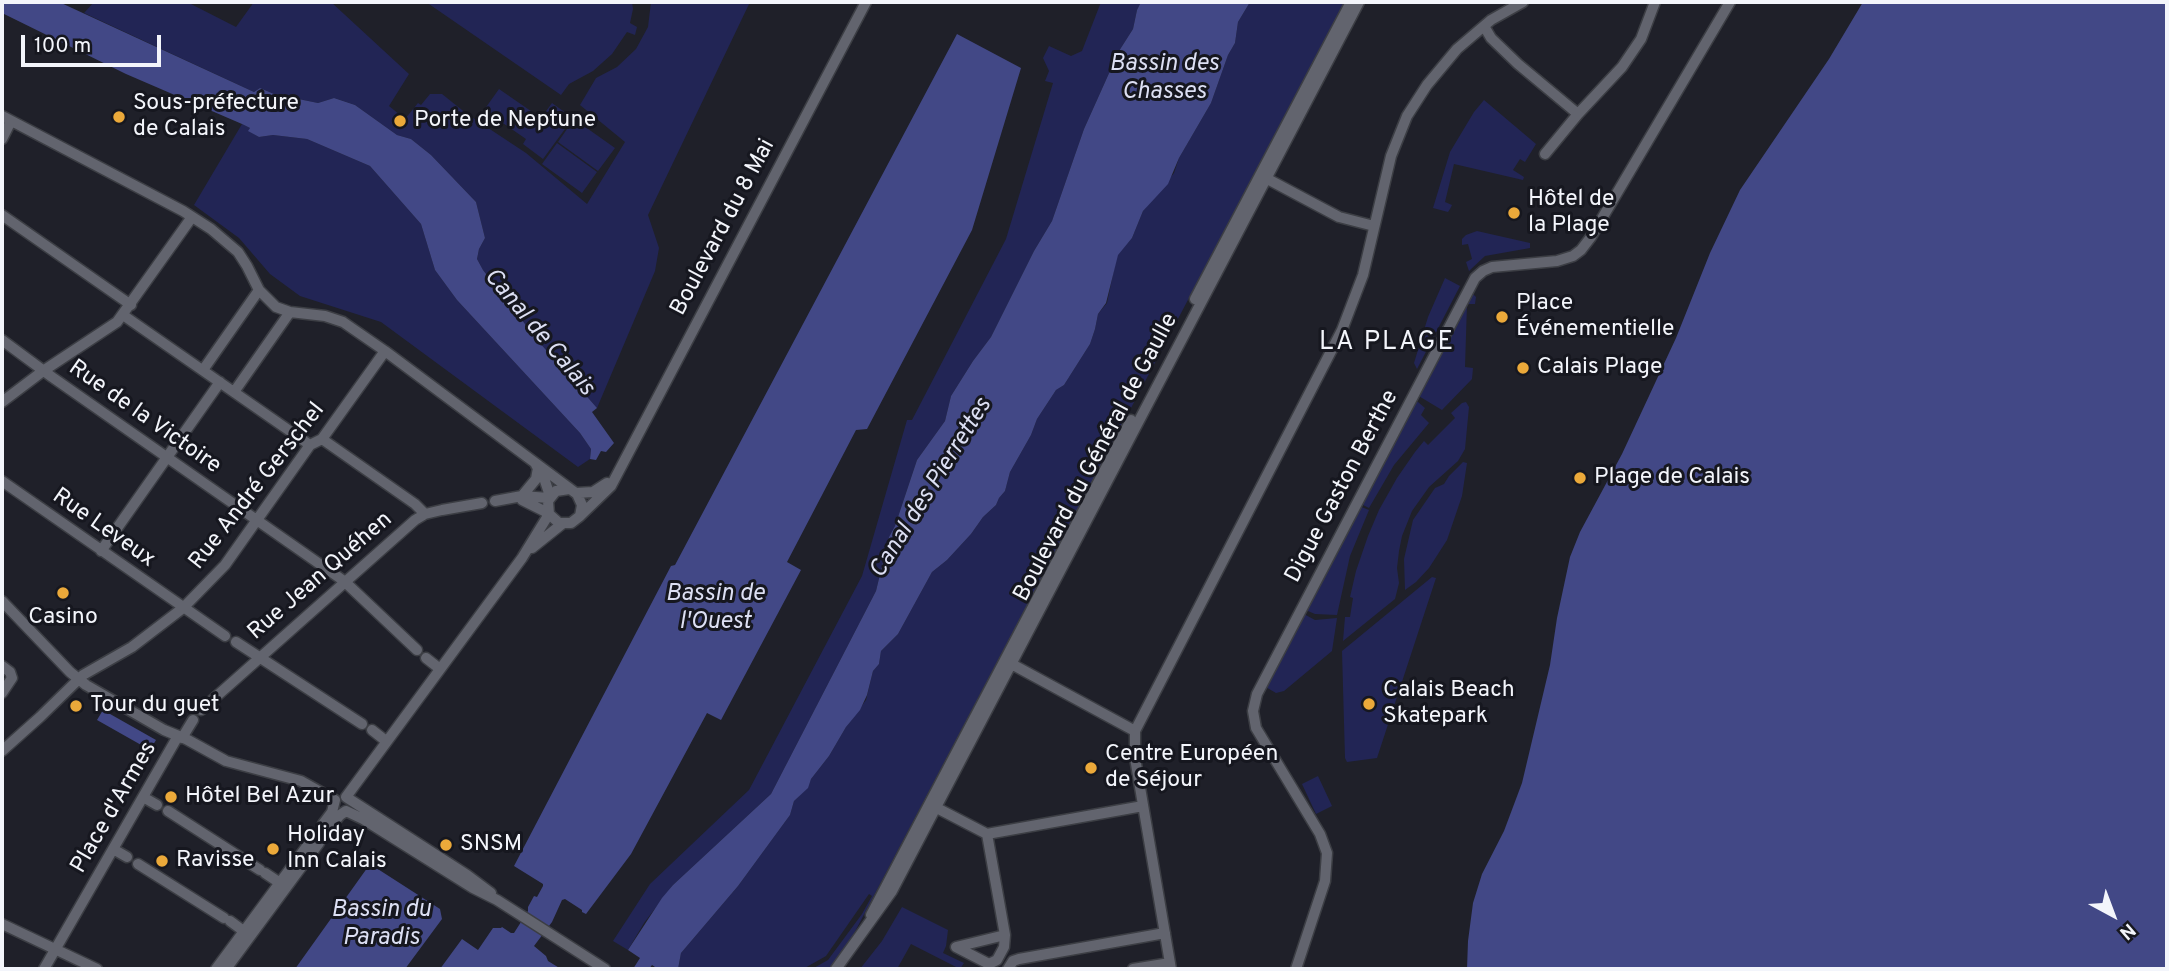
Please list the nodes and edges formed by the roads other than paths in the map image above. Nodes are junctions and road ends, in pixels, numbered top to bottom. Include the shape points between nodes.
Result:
1 (866, 2) edge
2 (1351, 2) edge
3 (1359, 2) edge
4 (1523, 2) edge
5 (1655, 2) edge
6 (1730, 2) edge
7 (1484, 26) junction
8 (1578, 114) junction
9 (7, 118) edge
10 (2, 139) edge
11 (1545, 154) dead end
12 (1263, 177) junction
13 (2, 215) edge
14 (192, 216) junction
15 (1374, 226) junction
16 (259, 290) junction
17 (131, 305) junction
18 (290, 312) junction
19 (123, 315) junction
20 (2, 340) edge
21 (385, 351) junction
22 (203, 370) junction
23 (43, 371) junction
24 (220, 382) junction
25 (234, 392) junction
26 (2, 402) edge
27 (322, 439) junction
28 (310, 446) junction
29 (527, 456) junction
30 (166, 458) junction
31 (538, 468) junction
32 (617, 472) junction
33 (2, 481) edge
34 (572, 491) junction
35 (516, 497) junction
36 (550, 497) junction
37 (495, 501) dead end
38 (482, 503) dead end
39 (549, 513) junction
40 (425, 514) junction
41 (580, 516) junction
42 (257, 522) junction
43 (562, 524) junction
44 (101, 551) junction
45 (522, 558) junction
46 (344, 582) junction
47 (2, 601) edge
48 (183, 608) junction
49 (225, 636) dead end
50 (236, 642) dead end
51 (417, 650) dead end
52 (259, 657) junction
53 (426, 658) dead end
54 (1008, 662) junction
55 (2, 666) edge
56 (440, 669) junction
57 (78, 679) junction
58 (2, 693) edge
59 (201, 710) dead end
60 (193, 720) dead end
61 (362, 724) dead end
62 (372, 730) dead end
63 (1135, 731) junction
64 (180, 737) junction
65 (386, 741) junction
66 (3, 748) edge
67 (144, 797) junction
68 (157, 805) dead end
69 (342, 805) junction
70 (932, 806) junction
71 (1143, 807) junction
72 (168, 811) dead end
73 (326, 827) dead end
74 (987, 834) junction
75 (316, 840) dead end
76 (113, 849) junction
77 (127, 857) dead end
78 (138, 864) dead end
79 (283, 885) junction
80 (2, 924) edge
81 (247, 933) junction
82 (1166, 933) junction
83 (1005, 935) junction
84 (55, 948) junction
85 (1171, 966) edge
86 (44, 969) edge
87 (97, 969) edge
88 (216, 969) edge
89 (226, 969) edge
90 (605, 969) edge
91 (836, 969) edge
92 (1008, 969) edge
93 (1133, 969) edge
94 (1296, 969) edge

1 - 32 street, Boulevard du 8 Mai
2 - 12 street, Boulevard du Général de Gaulle
3 - 12 street, Boulevard du Général de Gaulle
4 - 7 street
5 - 8 street via 1633,51
6 - 94 street, Digue Gaston Berthe via 1581,250 1557,261 1492,267 1475,278 1257,694 1256,728 1327,853 1325,881
7 - 8 street via 1518,64
7 - 15 street via 1438,70 1407,116 1388,166
8 - 11 street
9 - 10 street
9 - 14 street
12 - 15 street via 1339,217
12 - 54 street, Boulevard du Général de Gaulle
13 - 17 street
14 - 16 street via 233,247
14 - 17 street
15 - 63 street via 1359,287 1335,346
16 - 18 street via 272,304
16 - 22 street
17 - 19 street
18 - 21 street via 343,322
18 - 25 street
19 - 22 street
19 - 23 street
20 - 23 street, Rue de la Victoire
21 - 27 street, Rue André Gerschel
21 - 29 street
22 - 24 street
23 - 26 street
23 - 30 street, Rue de la Victoire
24 - 25 street
24 - 30 street
25 - 28 street
27 - 28 street, Rue André Gerschel
27 - 40 street
28 - 42 street, Rue André Gerschel
29 - 31 street
29 - 34 street
30 - 42 street, Rue de la Victoire
30 - 44 street
31 - 35 street via 536,480
31 - 36 street
32 - 34 street, Boulevard du 8 Mai via 597,491
32 - 41 street, Boulevard du 8 Mai via 606,493
33 - 44 street, Rue Leveux
34 - 36 street via 559,490
34 - 41 street via 582,505
35 - 36 street
35 - 37 street
35 - 39 street
36 - 39 street
38 - 40 street, Rue Jean Quéhen
39 - 43 street
39 - 45 street
40 - 46 street, Rue Jean Quéhen
41 - 43 street
42 - 46 street, Rue de la Victoire
42 - 48 street, Rue André Gerschel via 229,561
43 - 45 street
44 - 48 street, Rue Leveux
45 - 56 street
46 - 51 street, Rue de la Victoire
46 - 52 street, Rue Jean Quéhen
47 - 57 street, Place d'Armes
48 - 49 street, Rue Leveux
48 - 57 street, Rue André Gerschel via 130,649
50 - 52 street
52 - 59 street, Rue Jean Quéhen
52 - 61 street
53 - 56 street
54 - 63 street
54 - 70 street, Boulevard du Général de Gaulle
55 - 58 street via 12,678
56 - 65 street
57 - 64 street, Place d'Armes
57 - 66 street, Rue André Gerschel
60 - 64 street
62 - 65 street
63 - 71 street
64 - 67 street, Place d'Armes
64 - 69 street via 230,763 301,781
65 - 69 street
67 - 68 street
67 - 76 street, Place d'Armes
69 - 73 street
69 - 90 street via 464,873 497,900
70 - 74 street
70 - 91 street, Boulevard du Général de Gaulle via 886,903
71 - 74 street
71 - 82 street
72 - 79 street
74 - 83 street
75 - 79 street
76 - 77 street
76 - 84 street, Place d'Armes
78 - 81 street
79 - 81 street
80 - 84 street
81 - 88 street
81 - 89 street
82 - 85 street
82 - 92 street via 1019,959
83 - 83 street via 993,938 956,947 992,964 1004,947
84 - 86 street, Place d'Armes
84 - 87 street
85 - 93 street

